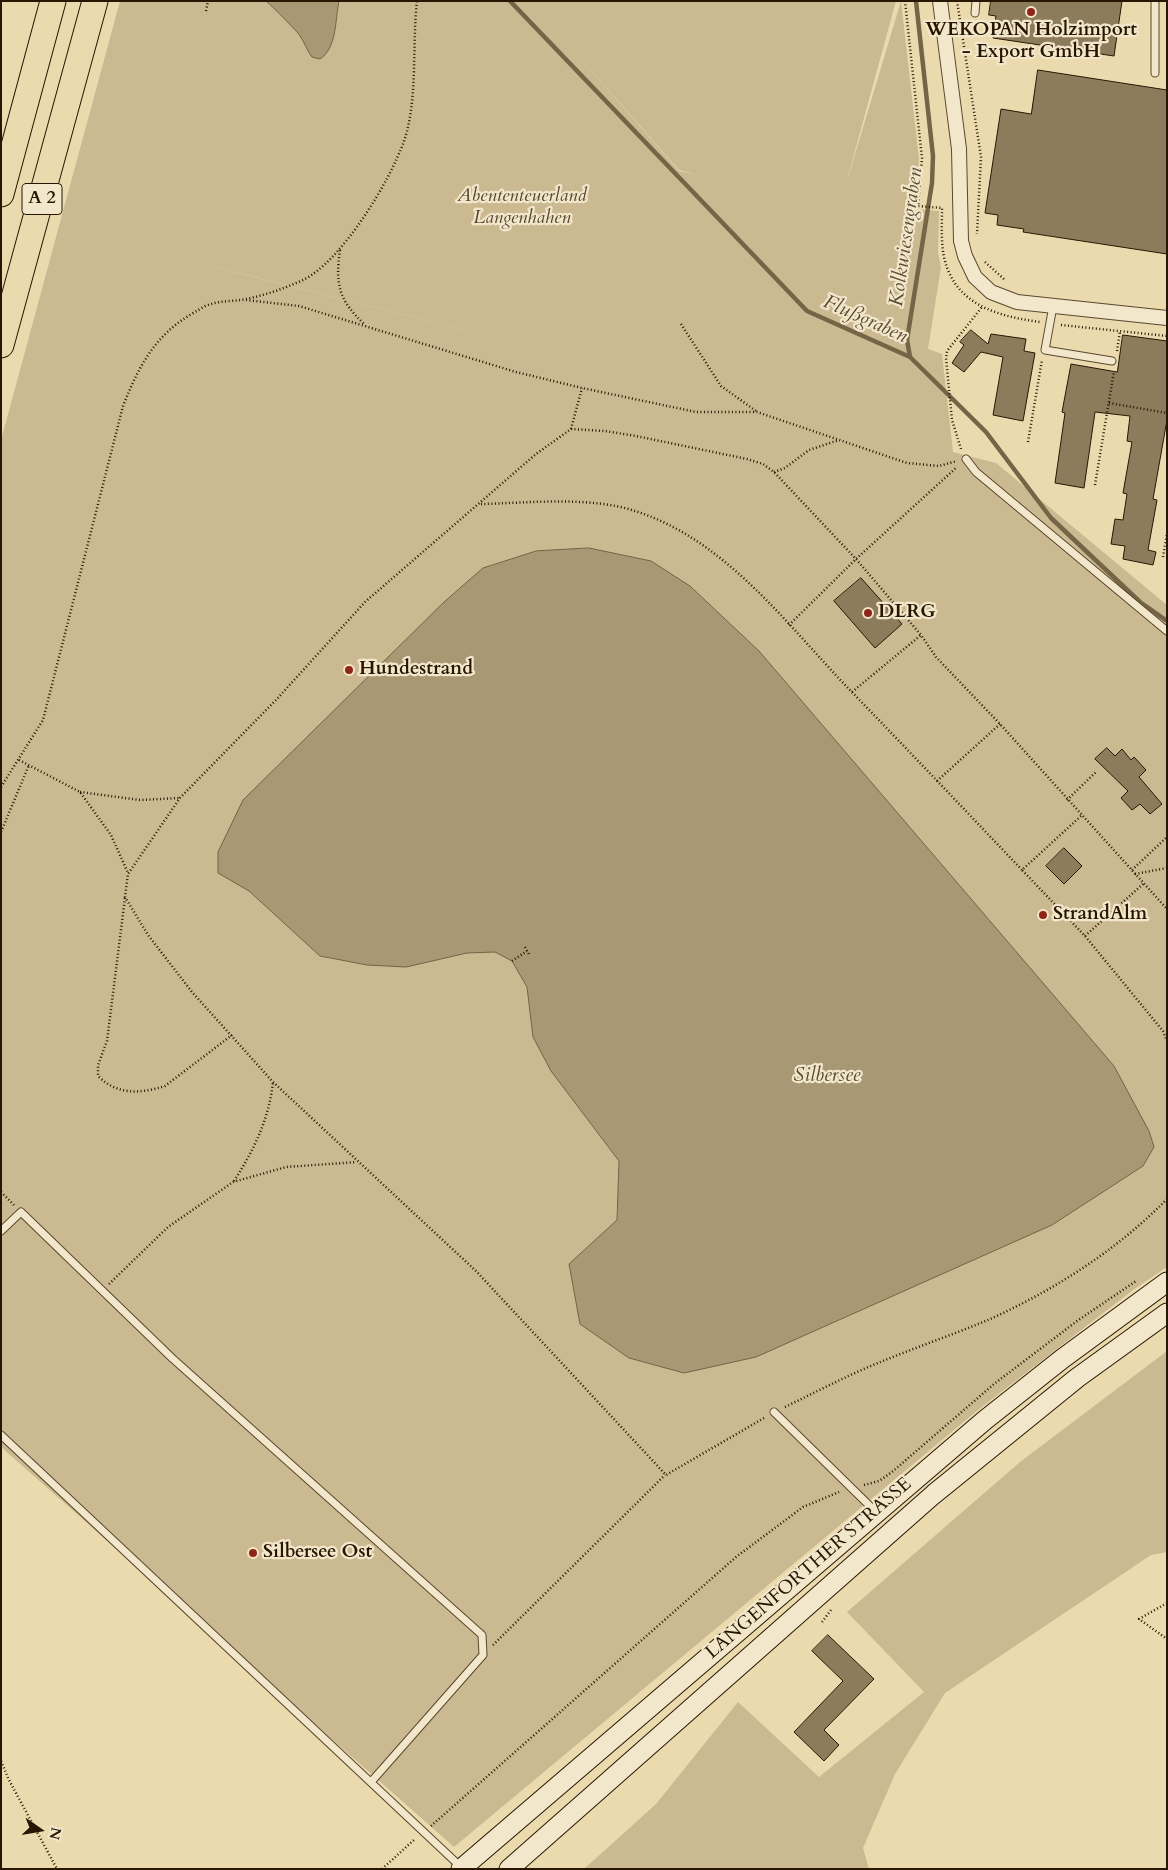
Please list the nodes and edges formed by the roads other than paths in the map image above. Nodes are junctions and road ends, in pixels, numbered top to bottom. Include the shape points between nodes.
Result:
1 (53, 1) edge
2 (95, 1) edge
3 (940, 1) edge
4 (976, 1) edge
5 (1155, 1) edge
6 (975, 13) dead end
7 (1155, 73) dead end
8 (1, 194) edge
9 (1053, 306) junction
10 (1167, 318) edge
11 (1, 346) edge
12 (1112, 360) dead end
13 (966, 459) road end
14 (1167, 631) edge
15 (1, 1231) edge
16 (1167, 1282) edge
17 (1167, 1312) edge
18 (774, 1412) road end
19 (1, 1436) edge
20 (876, 1512) junction
21 (371, 1782) junction
22 (462, 1868) edge
23 (509, 1869) edge

1 - 8 highway, A 2
2 - 11 highway, A 2
3 - 9 street via 959,149 961,241 965,256 975,277 991,292 1003,298
4 - 6 lane
5 - 7 lane
9 - 10 street
9 - 12 lane via 1045,350
13 - 14 lane via 976,472
15 - 21 lane via 21,1212 172,1358 482,1634 483,1655
16 - 20 main road, LANGENFORTHER STRASSE via 1062,1359
17 - 23 main road, LANGENFORTHER STRASSE via 1078,1378 942,1488
18 - 20 lane
19 - 21 lane
20 - 22 main road, LANGENFORTHER STRASSE
21 - 22 lane

